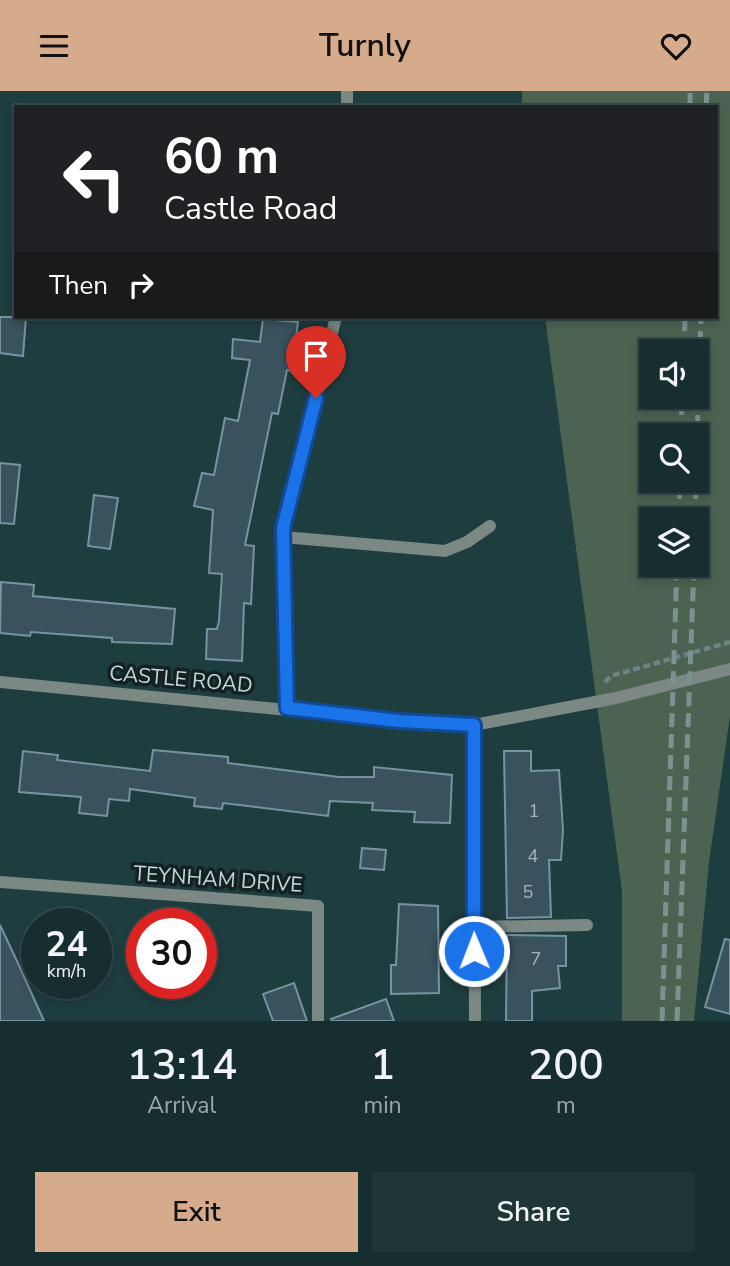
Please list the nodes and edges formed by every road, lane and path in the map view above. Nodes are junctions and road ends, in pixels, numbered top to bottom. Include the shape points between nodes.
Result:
1 (336, 319) edge
2 (490, 526) dead end
3 (283, 537) junction
4 (730, 642) edge
5 (730, 669) edge
6 (611, 676) dead end
7 (0, 682) edge
8 (287, 708) junction
9 (474, 725) junction
10 (0, 882) edge
11 (587, 925) dead end
12 (474, 927) junction
13 (318, 1021) edge
14 (475, 1021) edge

1 - 3 street
2 - 3 street via 444,551
3 - 8 street
4 - 6 path
5 - 9 street, CASTLE ROAD via 616,698
7 - 8 street, CASTLE ROAD
8 - 9 street, CASTLE ROAD
9 - 12 street
10 - 13 street, TEYNHAM DRIVE via 318,906
11 - 12 street
12 - 14 street

